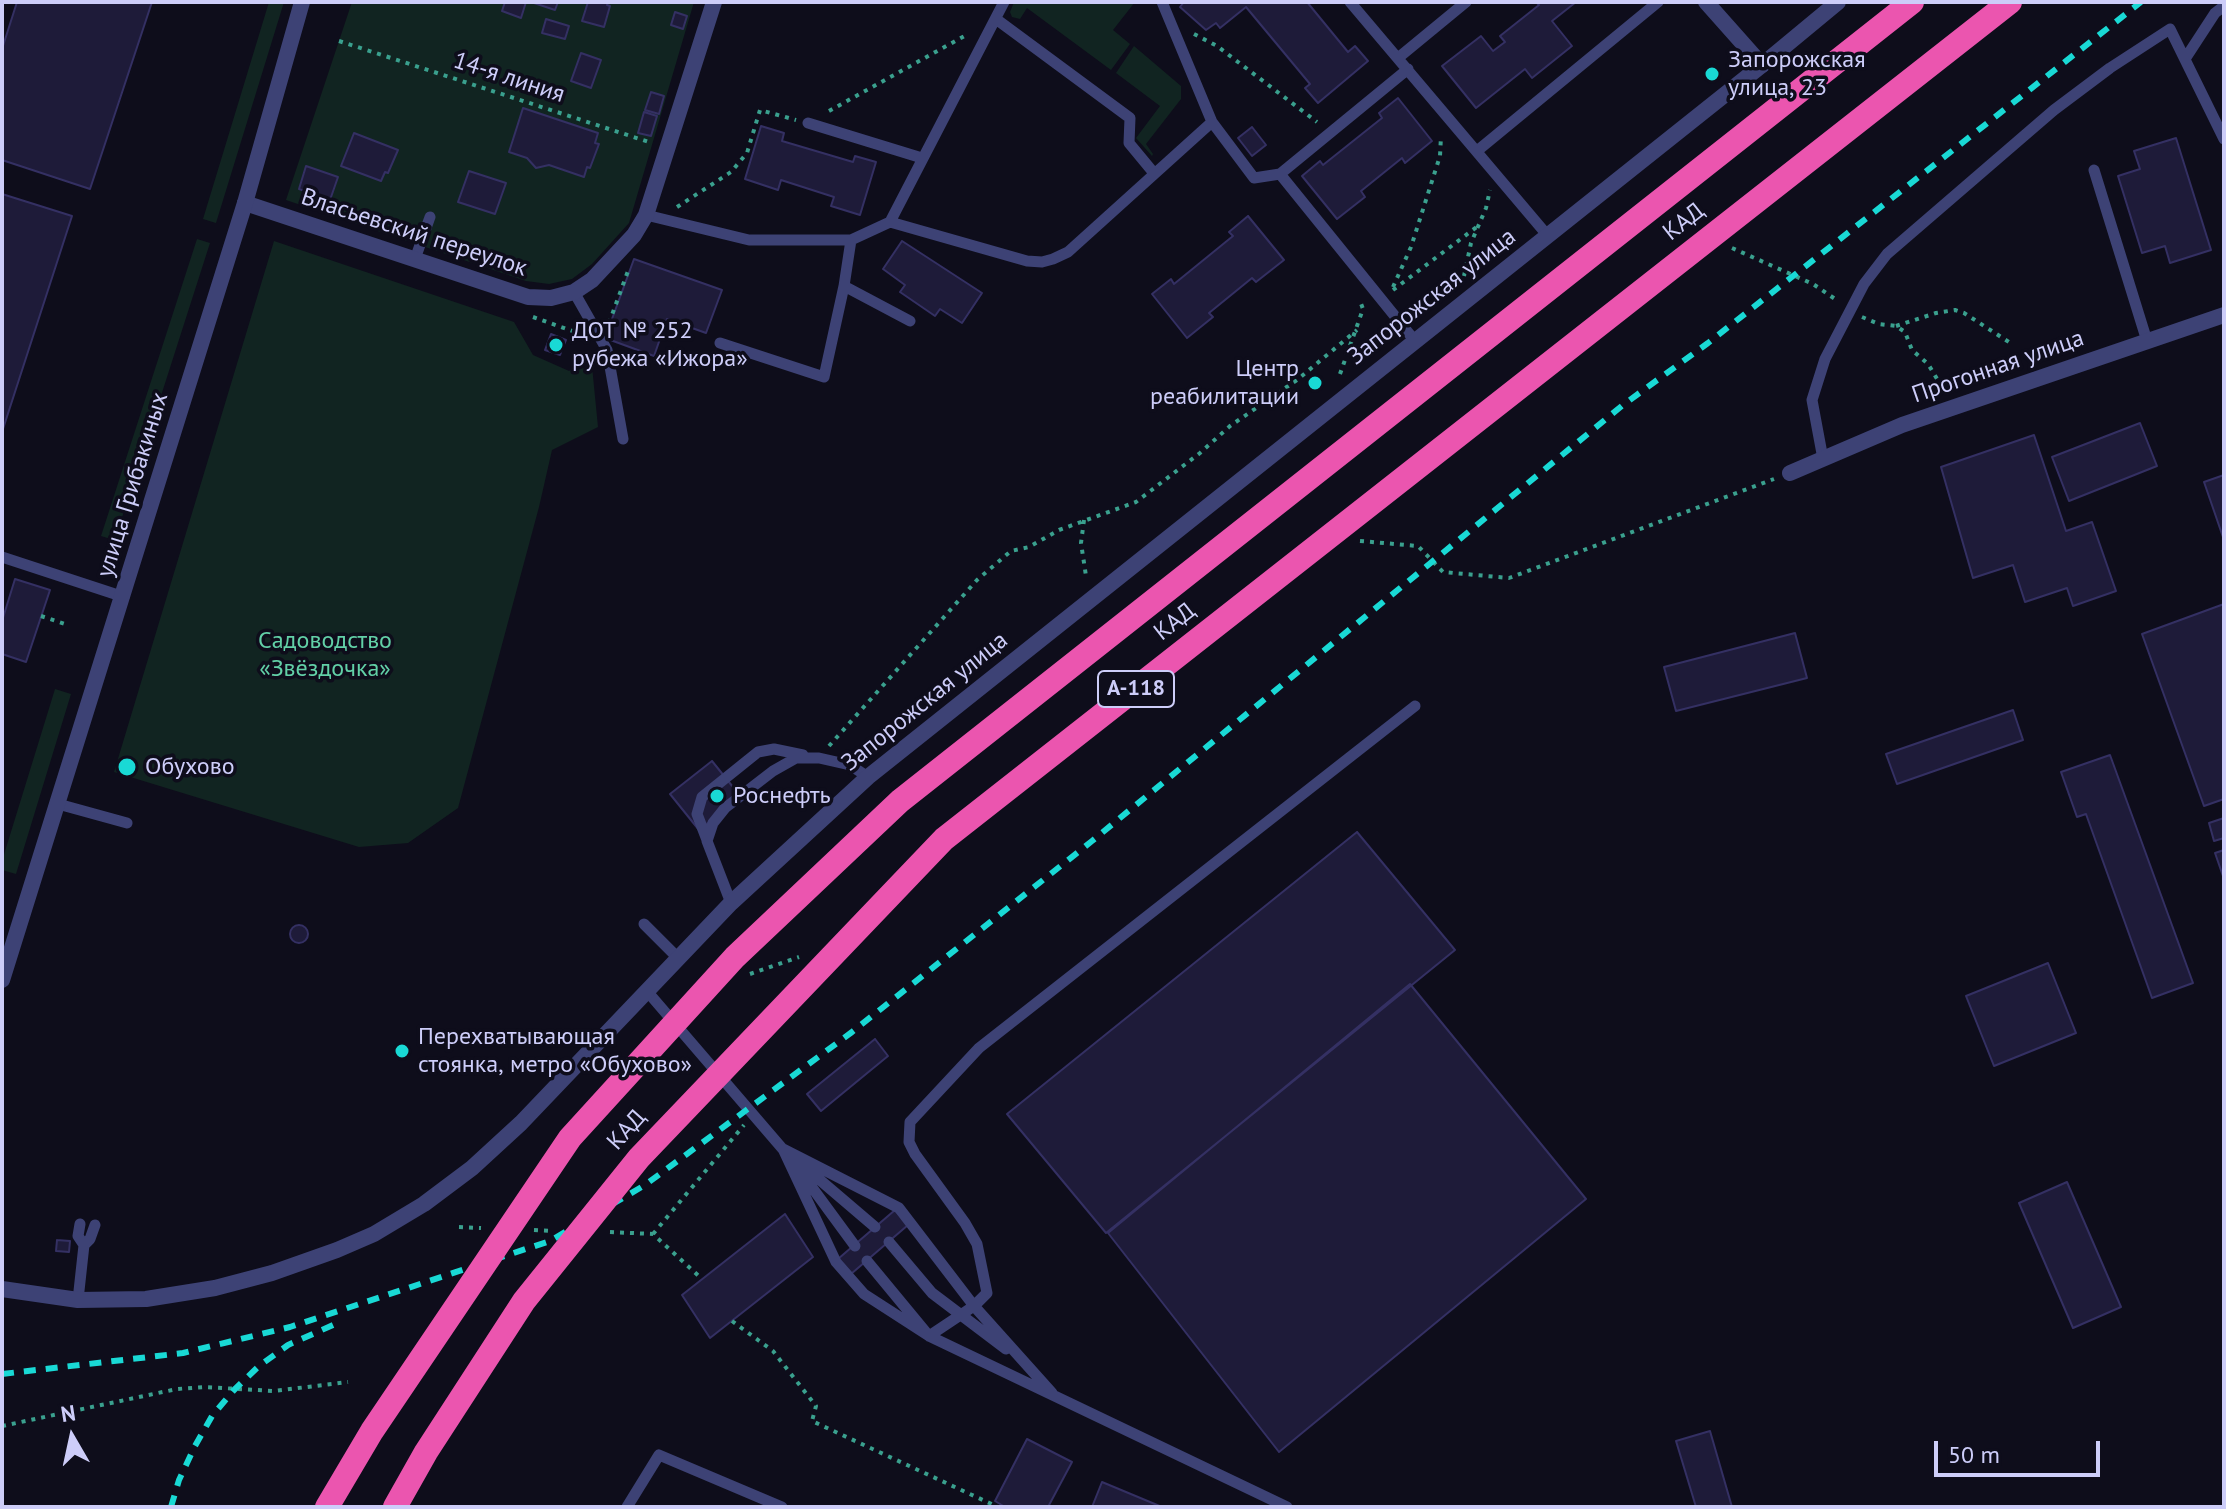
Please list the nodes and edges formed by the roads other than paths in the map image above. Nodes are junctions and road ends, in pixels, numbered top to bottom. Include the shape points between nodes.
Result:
1 (302, 2) edge
2 (714, 2) edge
3 (1004, 2) edge
4 (1162, 2) edge
5 (1350, 2) edge
6 (1466, 2) edge
7 (1658, 2) edge
8 (1706, 2) edge
9 (1838, 2) edge
10 (1912, 2) edge
11 (2010, 2) edge
12 (2224, 6) edge
13 (996, 19) junction
14 (1398, 58) junction
15 (2185, 59) junction
16 (1762, 65) junction
17 (1408, 69) junction
18 (1212, 122) junction
19 (808, 123) road end
20 (2224, 139) edge
21 (1477, 151) junction
22 (922, 158) junction
23 (2094, 170) dead end
24 (1153, 172) junction
25 (1280, 174) junction
26 (245, 203) junction
27 (646, 215) junction
28 (430, 217) dead end
29 (890, 222) junction
30 (1548, 236) junction
31 (851, 240) junction
32 (415, 259) junction
33 (844, 286) junction
34 (574, 292) junction
35 (2224, 315) edge
36 (910, 321) dead end
37 (1415, 341) junction
38 (2147, 341) junction
39 (720, 343) dead end
40 (623, 439) dead end
41 (1823, 459) junction
42 (1790, 473) road end
43 (2, 557) edge
44 (124, 597) junction
45 (1415, 706) dead end
46 (819, 758) junction
47 (868, 777) junction
48 (58, 804) junction
49 (127, 823) dead end
50 (707, 841) junction
51 (731, 903) junction
52 (644, 924) dead end
53 (677, 957) junction
54 (2, 980) edge
55 (646, 990) junction
56 (783, 1149) junction
57 (80, 1224) dead end
58 (95, 1225) dead end
59 (875, 1227) dead end
60 (889, 1242) dead end
61 (84, 1245) junction
62 (855, 1246) dead end
63 (867, 1261) dead end
64 (2, 1289) edge
65 (78, 1300) junction
66 (974, 1306) junction
67 (961, 1315) junction
68 (929, 1336) junction
69 (1029, 1366) junction
70 (1058, 1399) junction
71 (327, 1507) edge
72 (395, 1507) edge
73 (627, 1507) edge
74 (782, 1507) edge
75 (1287, 1507) edge

1 - 26 street, улица Грибакиных
2 - 27 street
3 - 13 lane
4 - 18 lane
5 - 14 lane
6 - 14 lane
7 - 21 lane
8 - 16 street
9 - 16 street, Запорожская улица
10 - 71 highway, КАД / А-118, bridge via 900,801 757,936 570,1138 372,1431
11 - 72 highway, КАД / А-118, bridge via 944,839 639,1158 524,1301
12 - 15 lane
13 - 22 lane
13 - 24 lane via 1130,118 1129,143
14 - 17 lane
15 - 20 lane
15 - 41 lane via 2170,29 2054,110 1887,254 1864,284 1825,359 1812,400
16 - 30 street, Запорожская улица
17 - 21 lane
17 - 25 lane
18 - 24 lane
18 - 25 lane via 1254,178
19 - 22 lane
21 - 30 lane
22 - 29 lane
23 - 38 lane
24 - 29 lane via 1068,252 1042,262
25 - 37 lane
26 - 32 street, Власьевский переулок
26 - 44 street, улица Грибакиных
27 - 31 lane via 749,240
27 - 34 street via 592,280
28 - 32 lane
29 - 31 lane
30 - 37 street, Запорожская улица
31 - 33 lane
32 - 34 street, Власьевский переулок via 528,297
33 - 36 lane
33 - 39 lane via 824,377
34 - 40 lane via 607,350
35 - 38 street, Прогонная улица
37 - 47 street, Запорожская улица
38 - 41 street, Прогонная улица via 1902,425
41 - 42 street, Прогонная улица
43 - 44 lane
44 - 48 street, улица Грибакиных
45 - 66 lane via 979,1048 910,1122 909,1142 915,1154 977,1244 987,1293
46 - 47 lane via 850,765
46 - 50 lane via 796,758 773,771 725,808
46 - 50 lane via 774,749 758,752 702,797 697,814
47 - 51 street, Запорожская улица
48 - 49 lane
48 - 54 street, улица Грибакиных
50 - 51 lane
51 - 53 street, Запорожская улица
52 - 53 lane
53 - 55 street, Запорожская улица
55 - 56 lane
55 - 65 street, Запорожская улица via 472,1168 374,1234 272,1273 215,1288 146,1299
56 - 59 lane
56 - 62 lane
56 - 66 lane via 899,1208
56 - 68 lane via 836,1262 864,1294
57 - 61 lane via 78,1236
58 - 61 lane
60 - 67 lane via 932,1293
61 - 65 lane
63 - 68 lane
64 - 65 street, Запорожская улица
66 - 67 lane
66 - 69 lane
67 - 68 lane
67 - 69 lane
68 - 70 lane
69 - 70 lane
70 - 75 lane
73 - 74 lane via 659,1455

